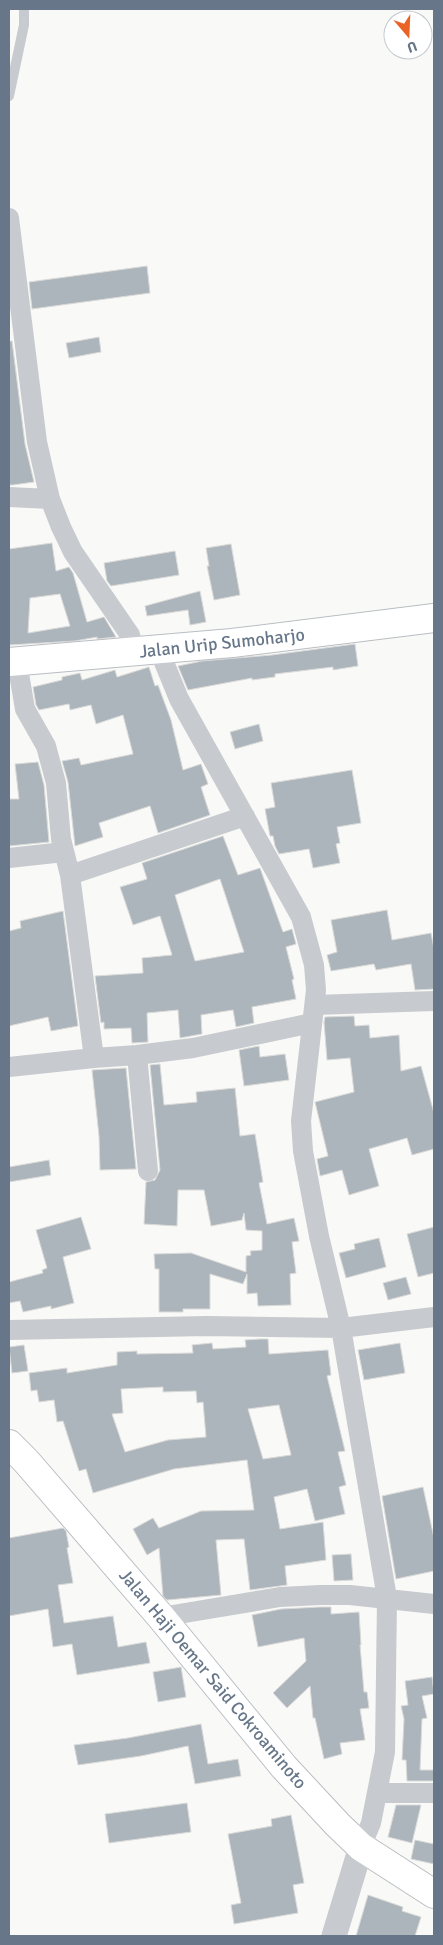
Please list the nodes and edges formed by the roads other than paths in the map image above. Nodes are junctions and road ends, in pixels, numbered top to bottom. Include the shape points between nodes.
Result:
1 (24, 9) edge
2 (9, 96) edge
3 (9, 218) edge
4 (9, 497) edge
5 (50, 499) junction
6 (434, 618) edge
7 (147, 651) junction
8 (13, 662) edge
9 (245, 816) junction
10 (64, 852) junction
11 (9, 858) edge
12 (70, 875) junction
13 (434, 1000) edge
14 (313, 1014) junction
15 (137, 1055) junction
16 (94, 1058) junction
17 (9, 1067) edge
18 (148, 1171) dead end
19 (434, 1317) edge
20 (341, 1328) junction
21 (9, 1330) edge
22 (9, 1444) edge
23 (387, 1598) junction
24 (434, 1604) edge
25 (161, 1617) junction
26 (377, 1793) junction
27 (434, 1793) edge
28 (361, 1847) junction
29 (434, 1894) edge
30 (334, 1936) edge

1 - 2 lane
3 - 5 street via 38,442
4 - 5 street
5 - 7 street via 73,552 130,635
6 - 7 main road, Jalan Urip Sumoharjo
7 - 8 main road, Jalan Urip Sumoharjo
7 - 9 street via 180,699
8 - 10 street via 25,709 46,746 54,774
9 - 12 street
9 - 14 street via 300,917 314,965 316,990
10 - 11 street
10 - 12 street
12 - 16 street
13 - 14 street
14 - 15 street via 193,1048
14 - 20 street via 301,1121 303,1151
15 - 16 street
15 - 18 street
16 - 17 street
19 - 20 street
20 - 21 street via 207,1326
20 - 23 street
22 - 25 main road, Jalan Haji Oemar Said Cokroaminoto
23 - 24 street
23 - 25 street via 350,1595 280,1597
23 - 26 street via 386,1752
25 - 28 main road, Jalan Haji Oemar Said Cokroaminoto via 284,1767
26 - 27 street
26 - 28 street via 371,1823
28 - 29 main road, Jalan Haji Oemar Said Cokroaminoto
28 - 30 street

